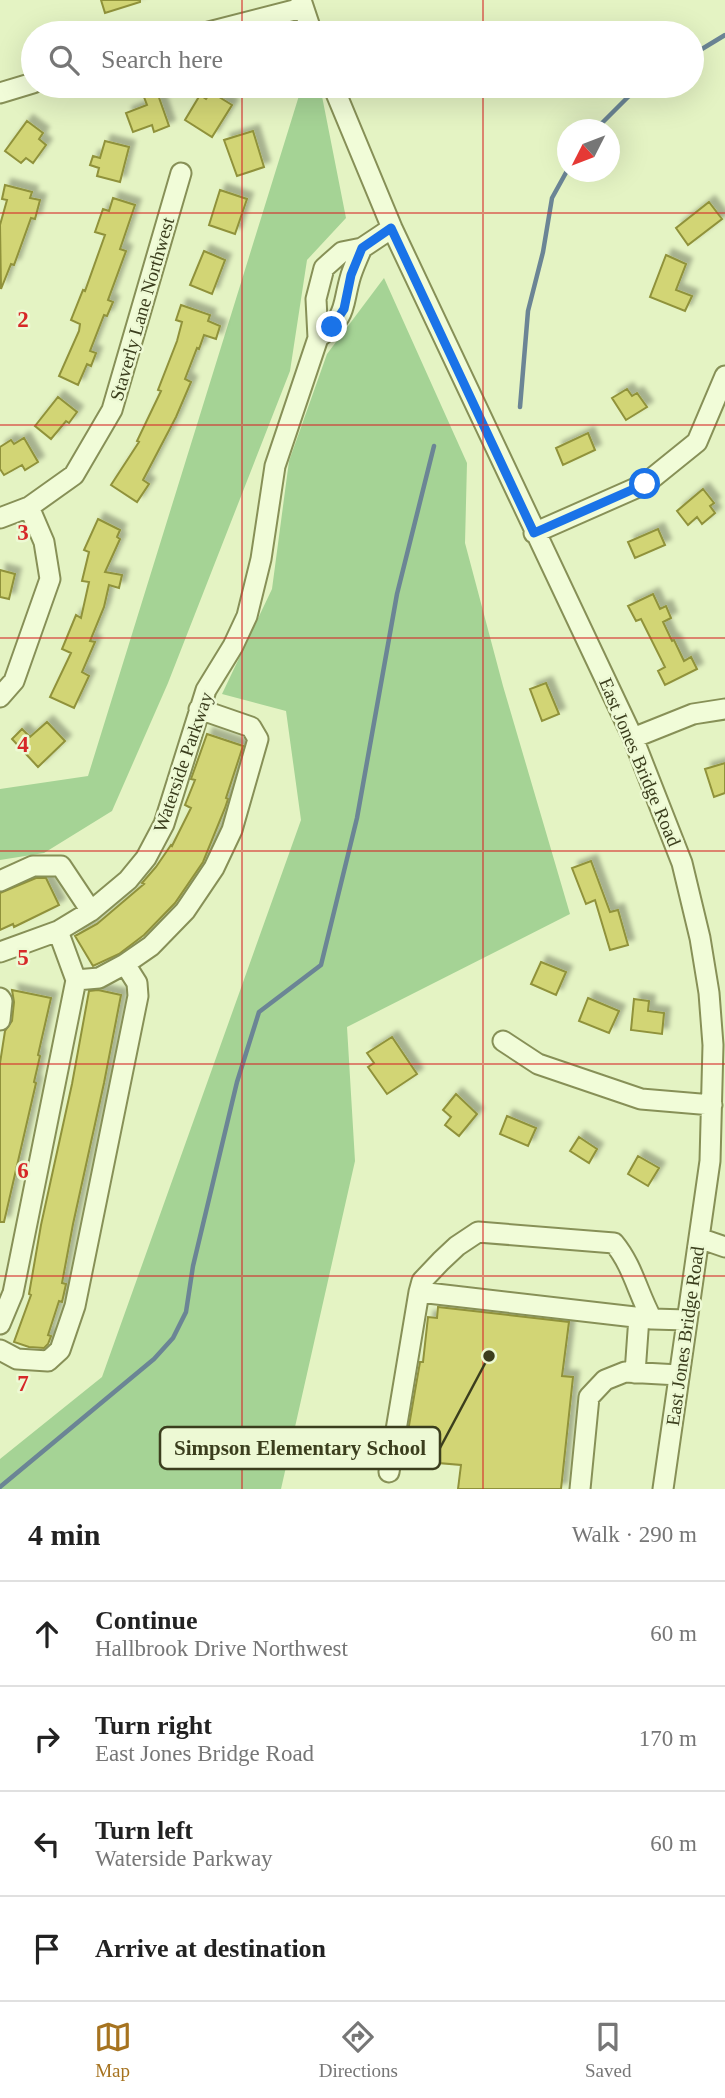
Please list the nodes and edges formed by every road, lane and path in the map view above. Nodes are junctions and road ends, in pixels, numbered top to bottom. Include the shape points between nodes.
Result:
1 (301, 4) edge
2 (245, 21) edge
3 (307, 21) edge
4 (21, 87) edge
5 (0, 93) edge
6 (339, 98) edge
7 (181, 173) dead end
8 (391, 228) junction
9 (362, 248) junction
10 (316, 299) junction
11 (344, 309) junction
12 (318, 338) junction
13 (724, 383) edge
14 (29, 507) junction
15 (0, 518) edge
16 (534, 533) junction
17 (0, 697) edge
18 (199, 709) junction
19 (725, 709) edge
20 (633, 738) junction
21 (0, 881) edge
22 (91, 911) junction
23 (58, 930) junction
24 (0, 952) edge
25 (125, 964) junction
26 (76, 980) junction
27 (0, 998) edge
28 (0, 1020) edge
29 (503, 1041) dead end
30 (712, 1105) junction
31 (699, 1238) junction
32 (725, 1247) edge
33 (419, 1292) junction
34 (646, 1318) junction
35 (687, 1320) junction
36 (0, 1324) edge
37 (0, 1350) edge
38 (635, 1373) junction
39 (680, 1375) junction
40 (389, 1472) dead end
41 (580, 1489) edge
42 (663, 1489) edge

1 - 2 street
1 - 3 street
4 - 5 street
6 - 8 street, East Jones Bridge Road
7 - 14 street, Staverly Lane Northwest via 112,410 74,475
8 - 9 street, Waterside Parkway
8 - 16 street, East Jones Bridge Road
9 - 10 street, Waterside Parkway via 342,252 324,268
9 - 11 street, Waterside Parkway
10 - 11 street
10 - 12 street, Waterside Parkway
11 - 12 street, Waterside Parkway
12 - 18 street, Waterside Parkway via 275,466 247,616
13 - 16 street via 697,442 645,484
14 - 15 street, Staverly Lane Northwest
14 - 17 street via 44,542 50,579 14,681
16 - 20 street, East Jones Bridge Road
18 - 22 street, Waterside Parkway via 164,824 146,858
18 - 25 street via 251,727 258,738 232,830 215,868 185,911 151,946
19 - 20 street via 693,714
20 - 30 street, East Jones Bridge Road via 682,863 701,938 713,1045
21 - 22 street via 33,866 61,866
22 - 23 street, Waterside Parkway
23 - 24 street, Waterside Parkway
23 - 26 street
25 - 26 street via 99,978
25 - 37 street via 137,983 138,996 75,1306 60,1350 48,1361 17,1359
26 - 36 street via 13,1293
27 - 28 street
29 - 30 street via 538,1064 641,1099
30 - 31 street, East Jones Bridge Road
31 - 32 street
31 - 35 street, East Jones Bridge Road
33 - 34 street
33 - 34 street via 422,1281 441,1261 478,1231 614,1243 626,1258
33 - 40 street
34 - 35 street
34 - 38 street
35 - 39 street, East Jones Bridge Road
38 - 39 street
38 - 41 street via 605,1380 589,1397
39 - 42 street, East Jones Bridge Road

